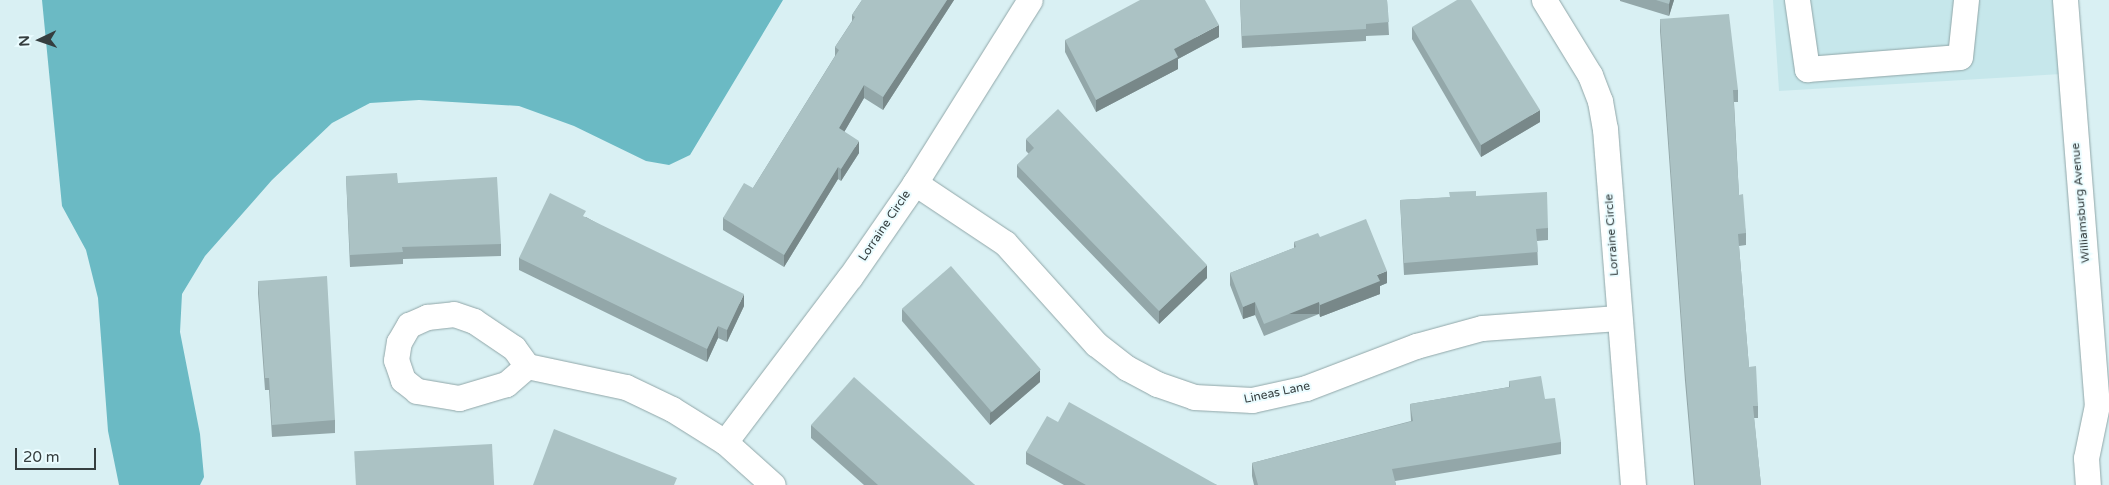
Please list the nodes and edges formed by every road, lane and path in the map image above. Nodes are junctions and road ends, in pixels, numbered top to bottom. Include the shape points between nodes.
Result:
1 (1030, 0) edge
2 (1544, 0) edge
3 (1797, 0) edge
4 (1966, 0) edge
5 (2066, 0) edge
6 (915, 183) junction
7 (1618, 318) junction
8 (527, 366) junction
9 (2097, 405) junction
10 (2109, 433) edge
11 (725, 442) junction
12 (773, 485) edge
13 (1633, 485) edge
14 (2088, 485) edge

1 - 6 street, Lorraine Circle
2 - 7 street, Lorraine Circle via 1590,75 1600,101 1605,129
3 - 4 street via 1807,69 1960,57
5 - 9 street, Williamsburg Avenue
6 - 7 street, Lineas Lane via 1005,243 1096,344 1149,380 1194,397 1252,400 1306,388 1416,346 1482,328
6 - 11 street, Lorraine Circle via 850,277
7 - 13 street, Lorraine Circle
8 - 8 street via 514,348 474,321 454,314 427,317 408,324 399,342 396,360 403,380 416,391 459,398 506,384
8 - 11 street via 626,387 672,409
9 - 10 street, Williamsburg Avenue
9 - 14 street, Williamsburg Avenue via 2086,458
11 - 12 street

